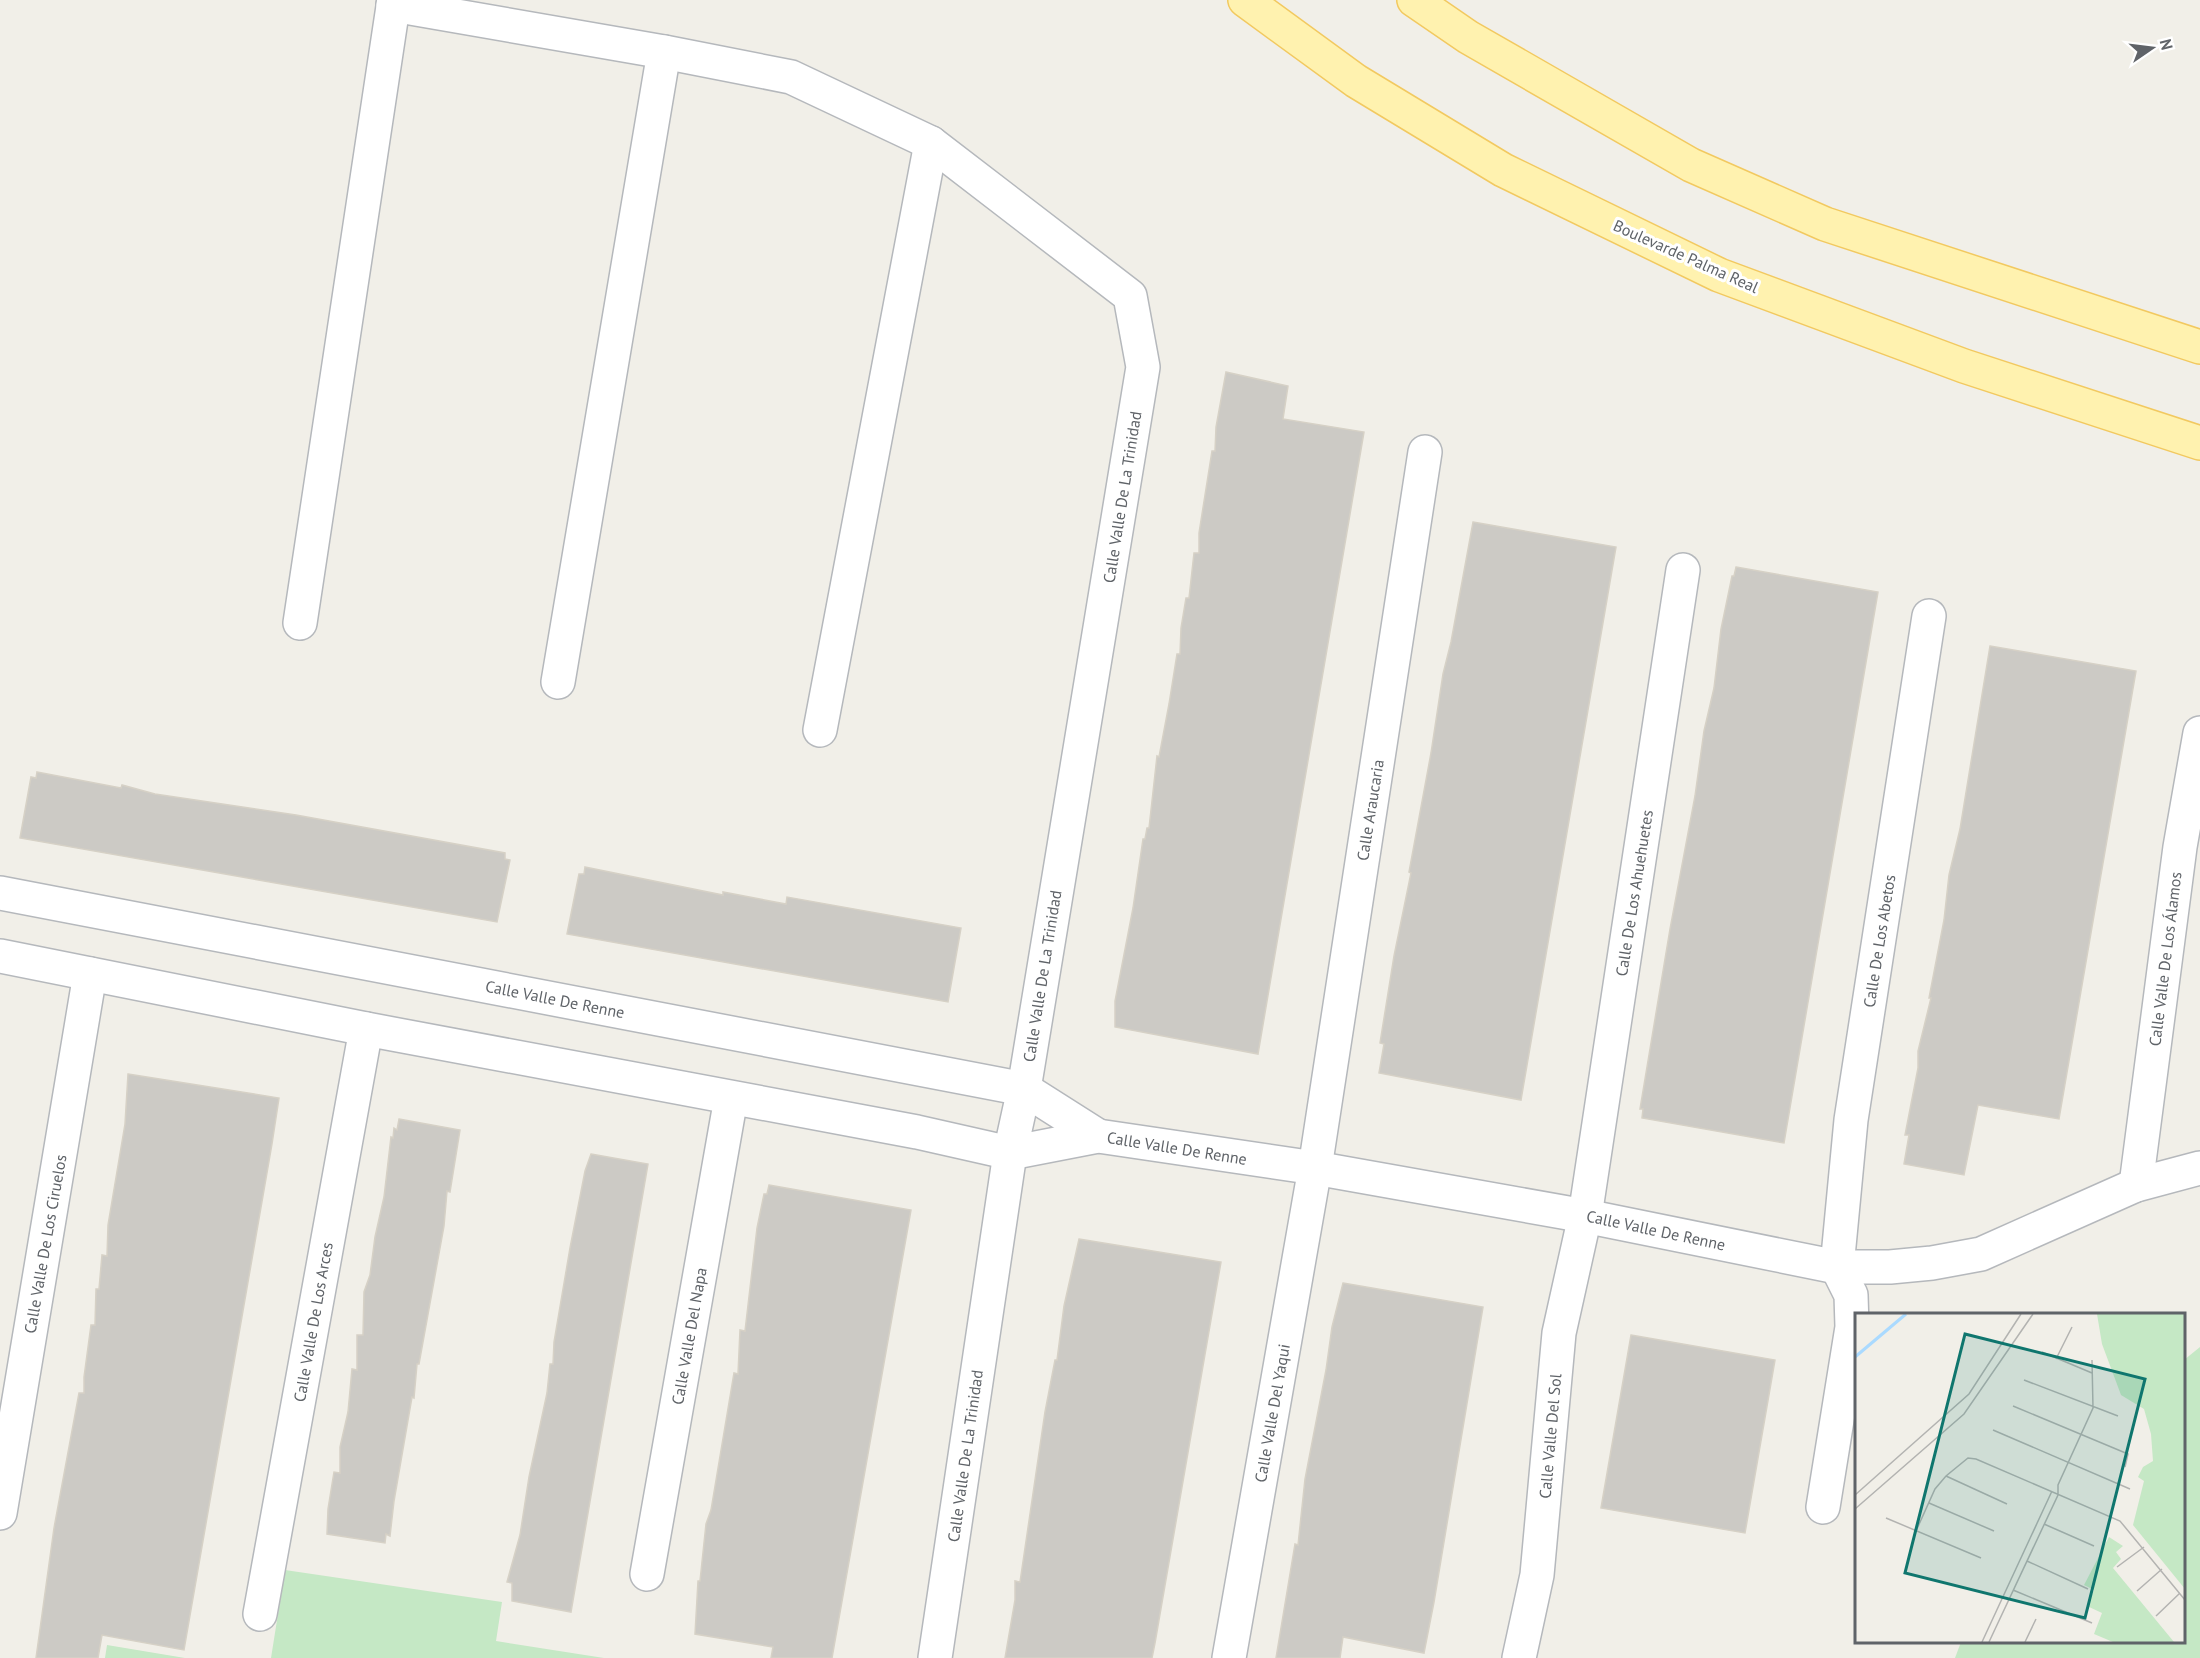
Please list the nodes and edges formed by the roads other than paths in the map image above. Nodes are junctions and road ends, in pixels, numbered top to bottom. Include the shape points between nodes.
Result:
1 (1245, 0) edge
2 (1414, 0) edge
3 (394, 3) edge
4 (664, 52) junction
5 (931, 143) junction
6 (2200, 347) edge
7 (2200, 443) edge
8 (1425, 452) dead end
9 (1683, 570) dead end
10 (1929, 616) dead end
11 (300, 623) dead end
12 (558, 682) dead end
13 (820, 730) dead end
14 (2200, 733) edge
15 (2190, 850) edge
16 (0, 893) edge
17 (0, 956) edge
18 (90, 974) junction
19 (366, 1029) junction
20 (1024, 1089) junction
21 (731, 1098) junction
22 (1098, 1136) junction
23 (1010, 1153) junction
24 (1315, 1168) junction
25 (2200, 1168) edge
26 (2136, 1185) junction
27 (1585, 1216) junction
28 (1837, 1267) junction
29 (1823, 1507) dead end
30 (0, 1513) edge
31 (647, 1574) dead end
32 (260, 1614) dead end
33 (935, 1658) edge
34 (1229, 1658) edge
35 (1520, 1658) edge

1 - 7 main road, Boulevarde Palma Real via 1356,81 1503,170 1719,275 1964,366
2 - 6 main road via 1468,37 1691,165 1825,224
3 - 4 street
3 - 11 street
4 - 5 street via 792,77
4 - 12 street
5 - 13 street
5 - 20 street, Calle Valle De La Trinidad via 1130,296 1143,367
8 - 24 street, Calle Araucaria
9 - 27 street, Calle De Los Ahuehuetes
10 - 28 street, Calle De Los Abetos via 1851,1120
14 - 15 street, Calle Valle De Los Álamos
15 - 26 street, Calle Valle De Los Álamos
16 - 20 street, Calle Valle De Renne
17 - 18 street, Calle Valle De Renne
18 - 19 street, Calle Valle De Renne
18 - 30 street, Calle Valle De Los Ciruelos
19 - 21 street, Calle Valle De Renne
19 - 32 street, Calle Valle De Los Arces
20 - 22 street, Calle Valle De Renne
20 - 23 street, Calle Valle De La Trinidad
21 - 23 street, Calle Valle De Renne
21 - 31 street, Calle Valle Del Napa
22 - 23 street, Calle Valle De Renne
22 - 24 street, Calle Valle De Renne
23 - 33 street, Calle Valle De La Trinidad
24 - 27 street, Calle Valle De Renne
24 - 34 street, Calle Valle Del Yaqui
25 - 26 street, Calle Valle De Renne
26 - 28 street, Calle Valle De Renne via 1981,1254 1890,1267
27 - 28 street, Calle Valle De Renne
27 - 35 street, Calle Valle Del Sol via 1559,1333 1537,1575
28 - 29 street via 1851,1295 1852,1327

